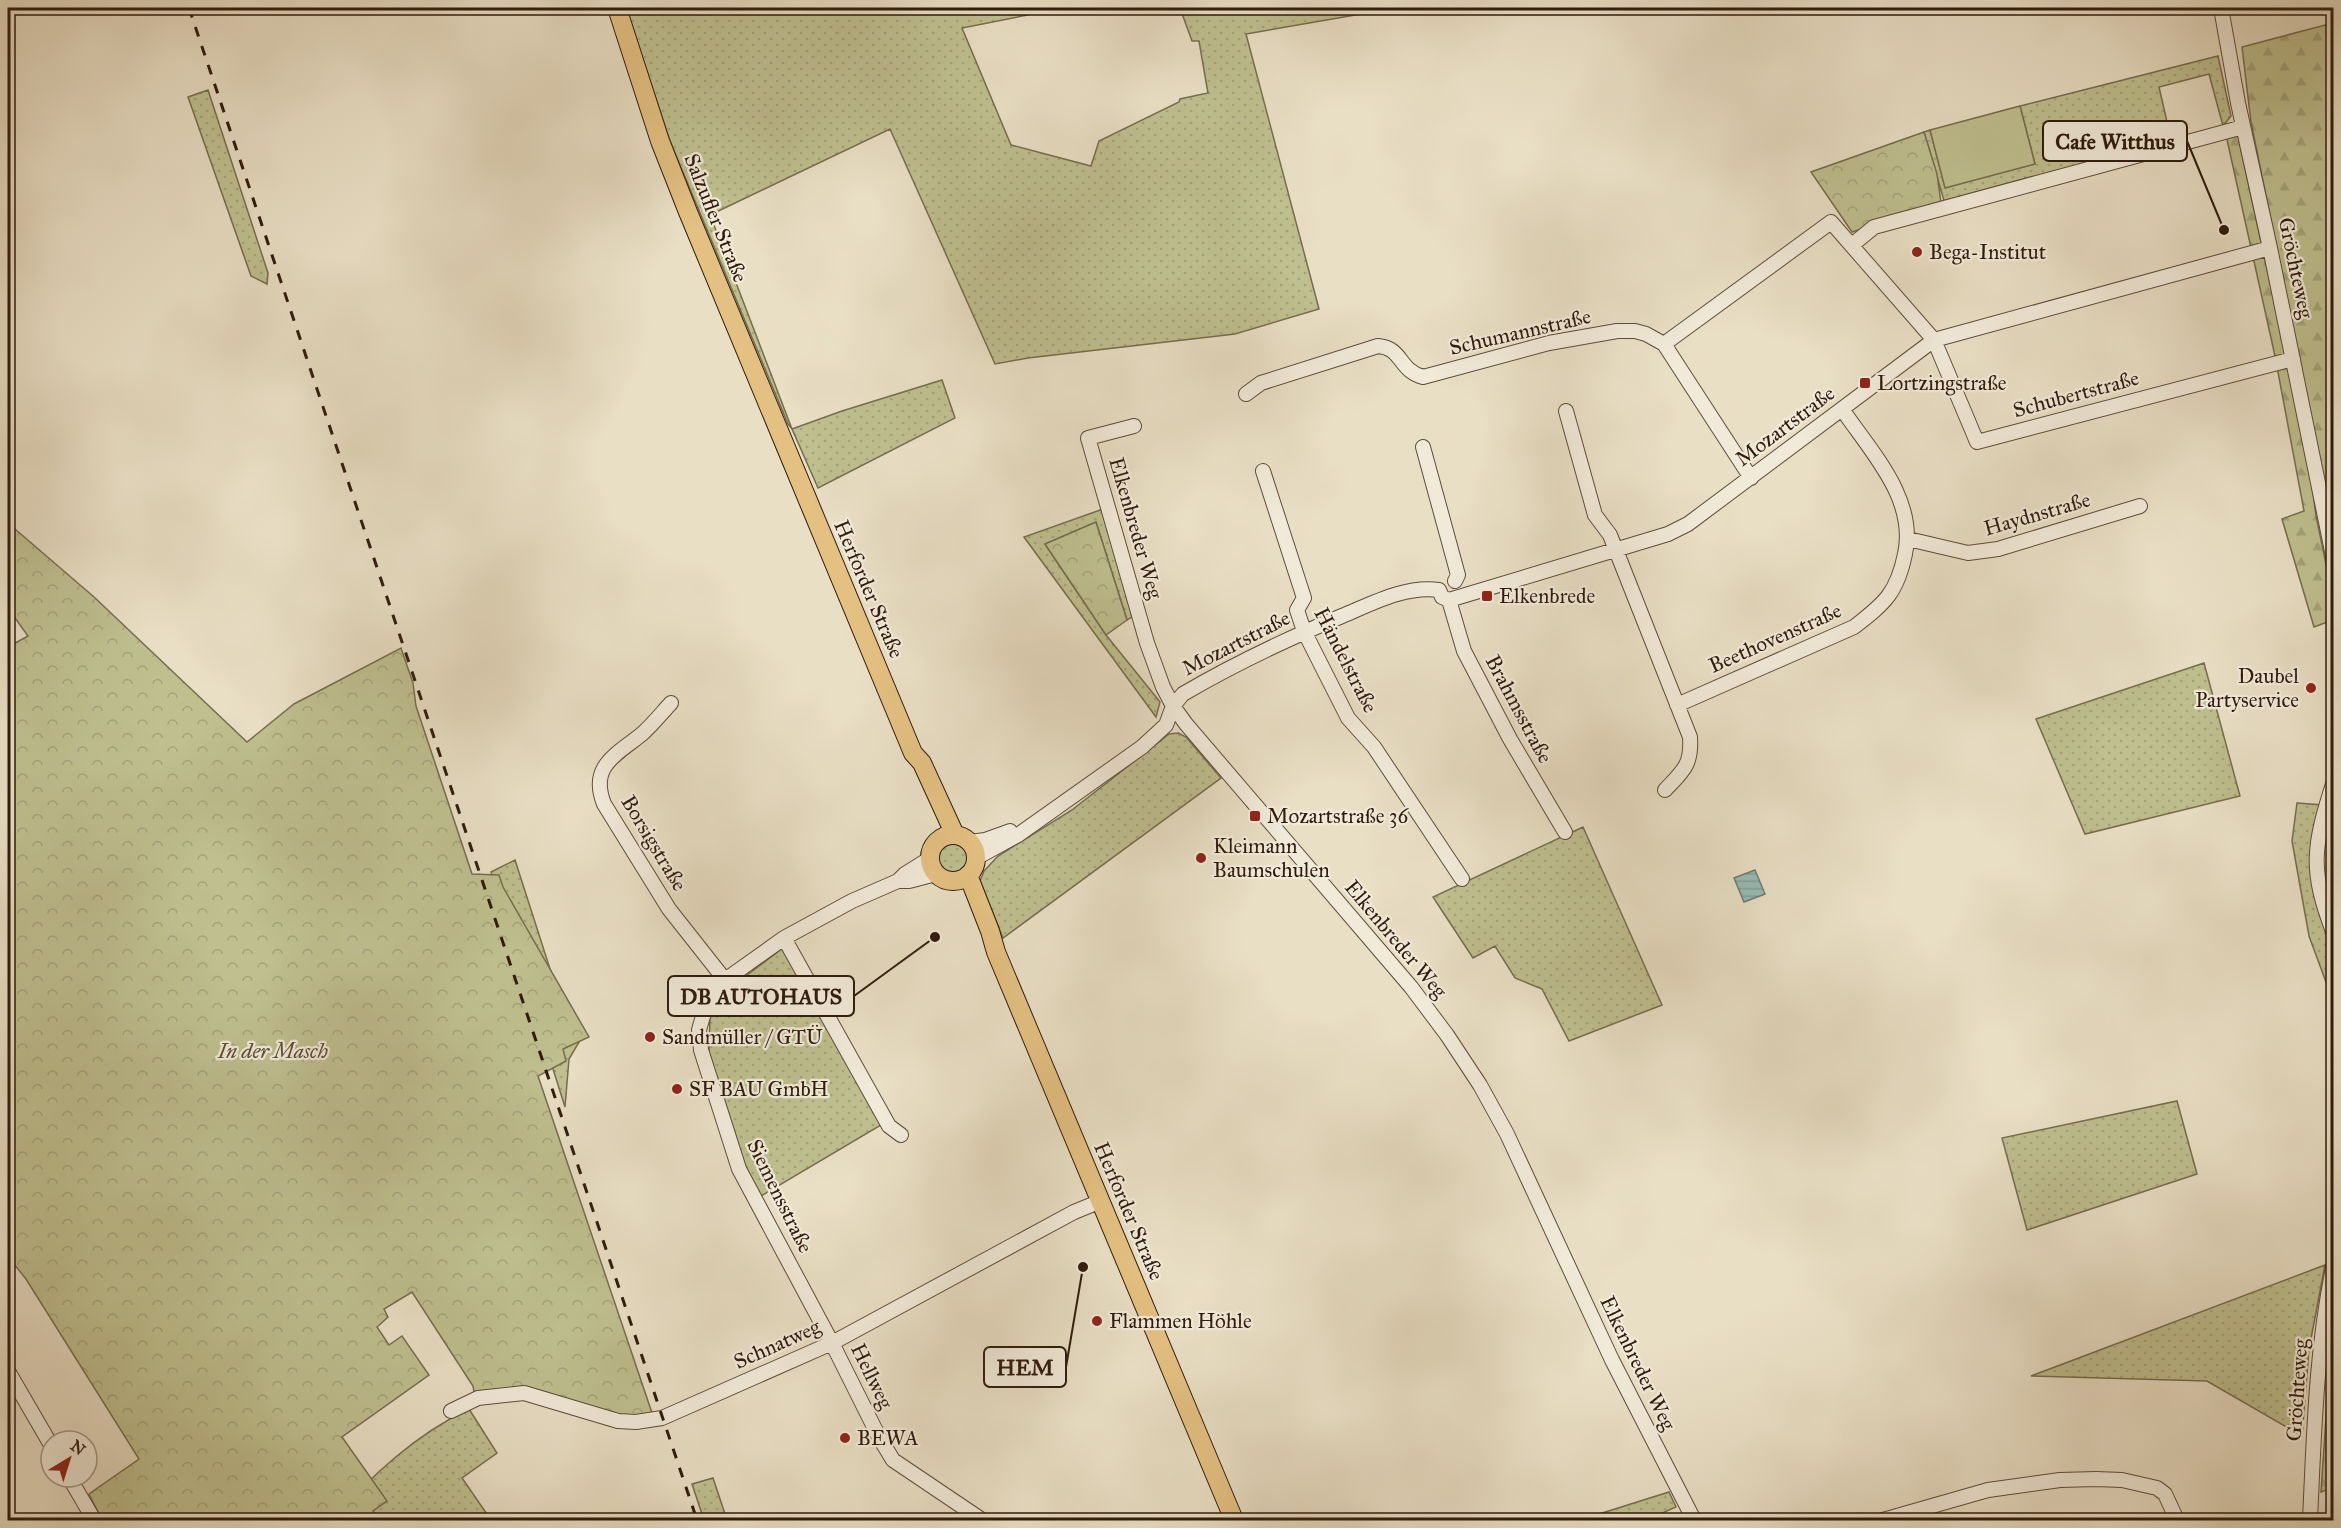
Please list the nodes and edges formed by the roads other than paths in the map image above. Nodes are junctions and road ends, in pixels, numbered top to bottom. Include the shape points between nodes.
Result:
1 (617, 8) edge
2 (2221, 8) edge
3 (2243, 127) junction
4 (1852, 245) junction
5 (2270, 248) junction
6 (1934, 340) junction
7 (1664, 345) junction
8 (2293, 359) junction
9 (1246, 394) dead end
10 (1842, 410) junction
11 (1566, 411) dead end
12 (1134, 426) dead end
13 (784, 442) joint
14 (1423, 447) dead end
15 (1263, 471) dead end
16 (1751, 478) junction
17 (2140, 506) dead end
18 (1908, 539) junction
19 (1615, 550) junction
20 (2334, 561) edge
21 (1455, 580) junction
22 (1439, 590) junction
23 (1455, 598) junction
24 (1304, 631) junction
25 (670, 703) dead end
26 (1677, 705) junction
27 (1173, 706) junction
28 (2334, 781) edge
29 (1665, 789) dead end
30 (1565, 832) dead end
31 (960, 844) junction
32 (946, 872) junction
33 (1462, 879) dead end
34 (2334, 934) edge
35 (784, 938) junction
36 (725, 980) junction
37 (902, 1135) dead end
38 (1101, 1201) junction
39 (2334, 1263) edge
40 (832, 1343) junction
41 (8, 1371) edge
42 (452, 1412) dead end
43 (42, 1429) edge
44 (76, 1489) edge
45 (94, 1521) edge
46 (981, 1521) edge
47 (1234, 1521) edge
48 (1694, 1521) edge
49 (1883, 1521) edge
50 (2178, 1521) edge
51 (2310, 1521) edge

1 - 13 main road, Salzufler Straße via 660,141
2 - 3 street, Gröchteweg
3 - 4 street via 1874,226
3 - 5 street, Gröchteweg
4 - 6 street
4 - 7 street via 1832,222
5 - 6 street, Mozartstraße
5 - 8 street, Gröchteweg
6 - 8 street, Schubertstraße via 1977,442
6 - 10 street, Mozartstraße
7 - 9 street, Schumannstraße via 1641,333 1617,331 1549,343 1423,376 1412,374 1396,353 1378,346 1261,383
7 - 16 street
8 - 20 street, Gröchteweg
10 - 16 street, Mozartstraße
10 - 18 street, Beethovenstraße via 1892,481 1904,510
11 - 19 street via 1595,515 1610,535
12 - 27 street, Elkenbreder Weg via 1088,438 1147,643
13 - 31 main road, Herforder Straße via 913,753 922,763
14 - 21 street via 1458,575
15 - 24 street, Händelstraße via 1304,598 1296,610
16 - 19 street, Mozartstraße via 1688,524
17 - 18 street, Haydnstraße via 1998,549 1968,553
18 - 26 street, Beethovenstraße via 1901,577 1891,594 1854,627
19 - 23 street, Mozartstraße
19 - 26 street
21 - 22 street, Mozartstraße via 1444,582
21 - 23 street
22 - 23 street via 1442,597
22 - 24 street, Mozartstraße via 1420,589 1379,600
23 - 30 street, Brahmsstraße via 1464,651
24 - 27 street, Mozartstraße via 1202,683 1183,694
24 - 33 street, Händelstraße via 1348,718 1374,747
25 - 36 street, Borsigstraße via 644,732 609,759 599,779 599,790 669,909
26 - 29 street via 1690,737 1691,752 1682,771
27 - 31 street, Mozartstraße via 1166,726 1142,747 1018,835
27 - 48 street, Elkenbreder Weg via 1411,987 1479,1085 1507,1134 1612,1360
28 - 34 street via 2318,836 2316,864 2320,896
31 - 32 main road via 975,865
31 - 32 main road via 934,844
32 - 35 street, Siemensstraße via 905,874
32 - 38 main road, Herforder Straße via 990,931
35 - 36 street, Siemensstraße
35 - 37 street via 889,1126
36 - 40 street, Siemensstraße via 703,1016 699,1030 701,1050 739,1169
38 - 40 street, Schnatweg
38 - 47 main road, Herforder Straße
39 - 51 street, Gröchteweg via 2317,1379
40 - 42 street, Schnatweg via 662,1418 611,1420 524,1393 478,1398
40 - 46 street, Hellweg via 893,1460
41 - 43 street
44 - 45 street
49 - 50 street via 1988,1490 2097,1479 2157,1488 2165,1494

